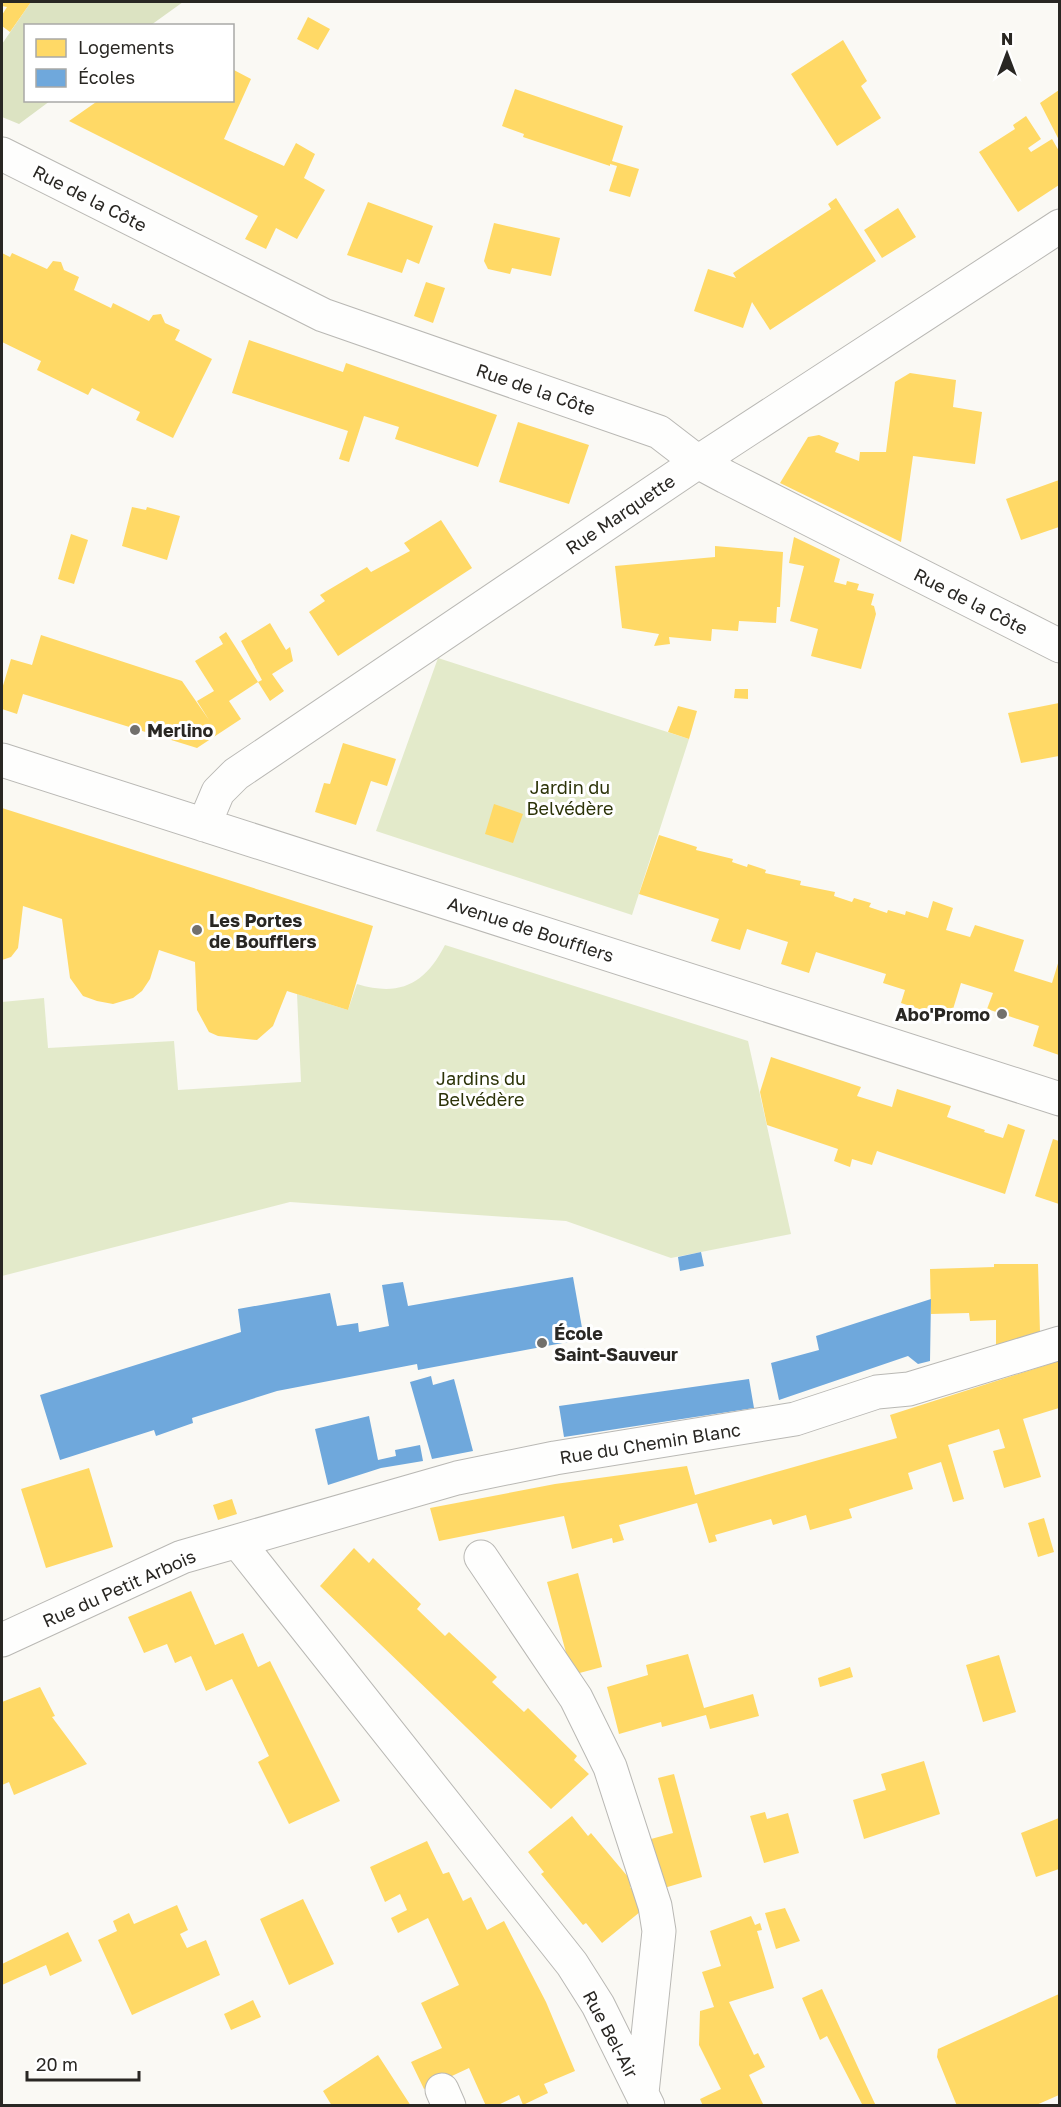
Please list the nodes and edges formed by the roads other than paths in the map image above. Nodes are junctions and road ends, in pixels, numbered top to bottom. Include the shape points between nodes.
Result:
1 (2, 154) edge
2 (1059, 226) edge
3 (698, 462) junction
4 (1059, 646) edge
5 (2, 760) edge
6 (204, 825) junction
7 (1059, 1099) edge
8 (1059, 1343) edge
9 (238, 1542) junction
10 (481, 1557) dead end
11 (2, 1640) edge
12 (645, 2099) edge

1 - 3 street, Rue de la Côte via 323,315 659,432
2 - 3 street, Rue Marquette
3 - 4 street, Rue de la Côte
3 - 6 street, Rue Marquette via 236,774 218,792
5 - 6 street, Avenue de Boufflers
6 - 7 street, Avenue de Boufflers
8 - 9 street, Rue du Chemin Blanc via 909,1389 877,1392 795,1419 499,1468
9 - 11 street, Rue du Petit Arbois via 182,1557
9 - 12 street, Rue Bel-Air via 572,1964 598,2005
10 - 12 street via 581,1708 610,1767 655,1906 659,1931

